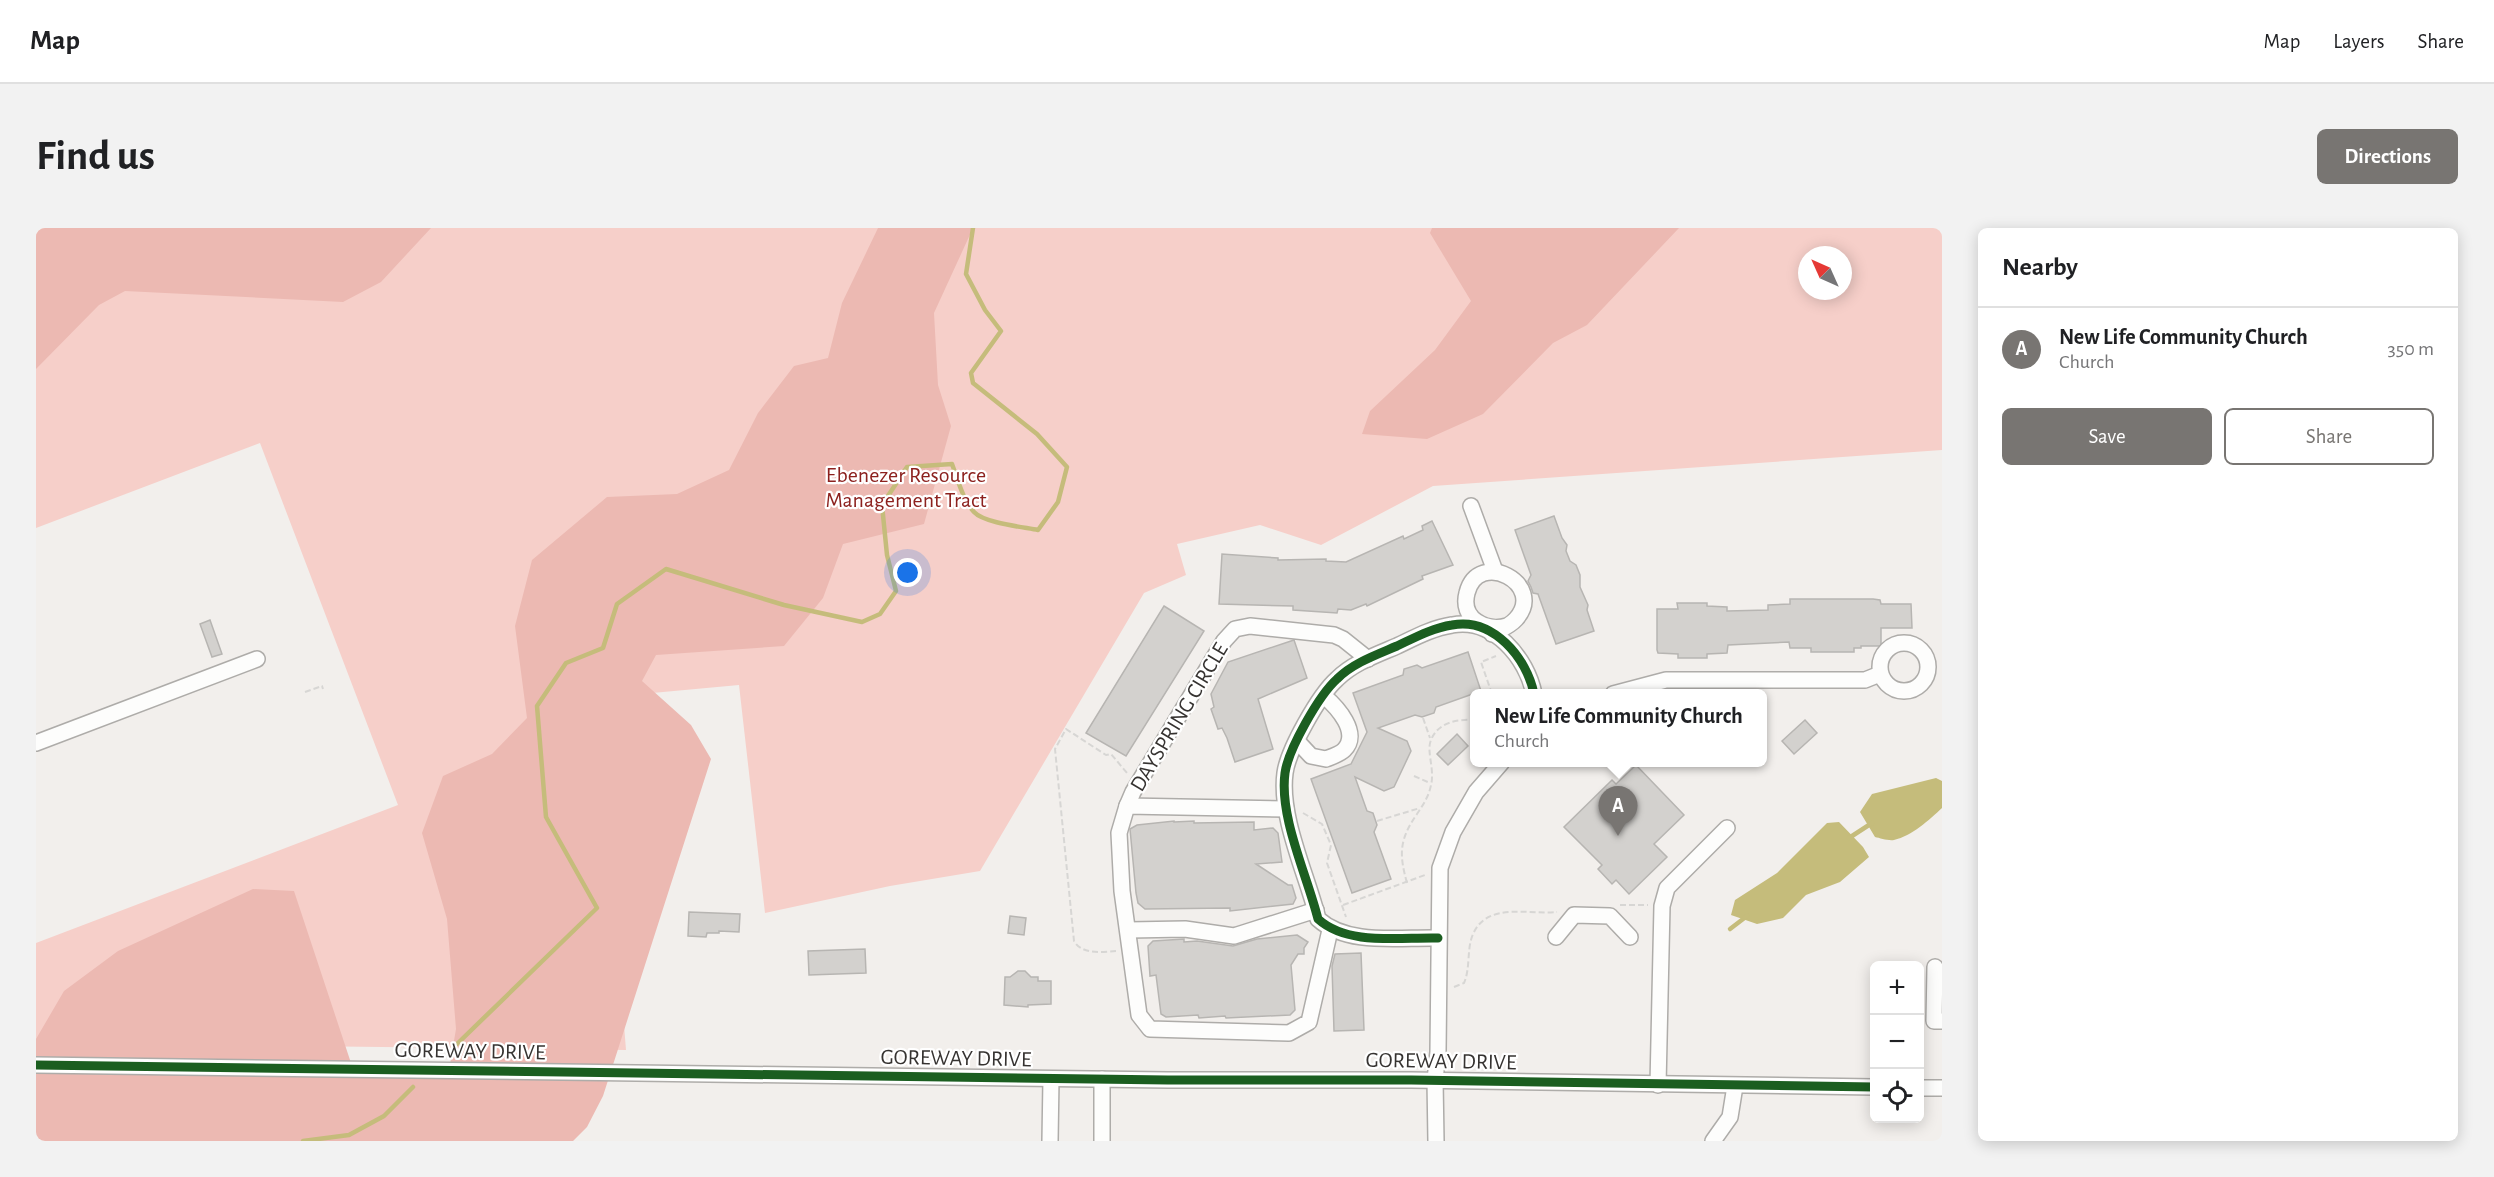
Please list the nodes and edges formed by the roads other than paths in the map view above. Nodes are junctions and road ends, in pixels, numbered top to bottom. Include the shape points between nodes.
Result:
1 (1471, 506) dead end
2 (1495, 571) junction
3 (1472, 620) junction
4 (1507, 626) junction
5 (1492, 634) junction
6 (257, 659) dead end
7 (1368, 659) junction
8 (1880, 674) dead end
9 (1533, 689) edge
10 (1629, 689) edge
11 (1324, 696) junction
12 (1297, 741) junction
13 (36, 743) edge
14 (1498, 767) edge
15 (1127, 806) junction
16 (1292, 810) junction
17 (1727, 828) dead end
18 (1316, 910) junction
19 (1129, 930) junction
20 (1330, 930) junction
21 (1556, 937) dead end
22 (1630, 937) dead end
23 (1438, 938) junction
24 (1935, 967) dead end
25 (1942, 1021) edge
26 (36, 1065) edge
27 (1051, 1079) junction
28 (1102, 1080) junction
29 (1435, 1080) junction
30 (1658, 1085) junction
31 (1735, 1086) junction
32 (1870, 1087) edge
33 (1924, 1088) edge
34 (1942, 1088) edge
35 (1050, 1141) edge
36 (1102, 1141) edge
37 (1436, 1141) edge
38 (1713, 1141) edge

1 - 2 street
2 - 3 street via 1473,581 1467,591 1466,603
2 - 4 street via 1505,573 1521,588 1521,609
3 - 4 street via 1486,628
3 - 5 street
3 - 7 street via 1434,629
4 - 5 street
5 - 9 street via 1521,658
6 - 13 street
7 - 11 street via 1336,679
7 - 15 street, DAYSPRING CIRCLE via 1334,635 1250,626 1235,629 1224,641
8 - 10 street via 1865,680 1666,680
11 - 12 street
11 - 12 street via 1348,725 1350,739 1344,750 1326,759 1311,756
12 - 16 street via 1285,771 1283,800
14 - 23 street via 1476,792 1453,832 1442,863
15 - 16 street
15 - 19 street, DAYSPRING CIRCLE via 1119,833
16 - 18 street
17 - 30 street via 1675,877 1662,906
18 - 19 street via 1234,936 1185,929
18 - 20 street via 1318,919
19 - 20 street, DAYSPRING CIRCLE via 1140,1015 1150,1029 1289,1033 1309,1023
20 - 23 street via 1350,935
21 - 22 street via 1574,915 1610,916
23 - 29 street
24 - 25 street via 1934,1021
26 - 27 street, GOREWAY DRIVE
27 - 28 street, GOREWAY DRIVE
27 - 35 street
28 - 29 street, GOREWAY DRIVE
28 - 36 street
29 - 30 street, GOREWAY DRIVE
29 - 37 street
30 - 31 street, GOREWAY DRIVE
31 - 32 street, GOREWAY DRIVE
31 - 38 street via 1730,1117
33 - 34 street

